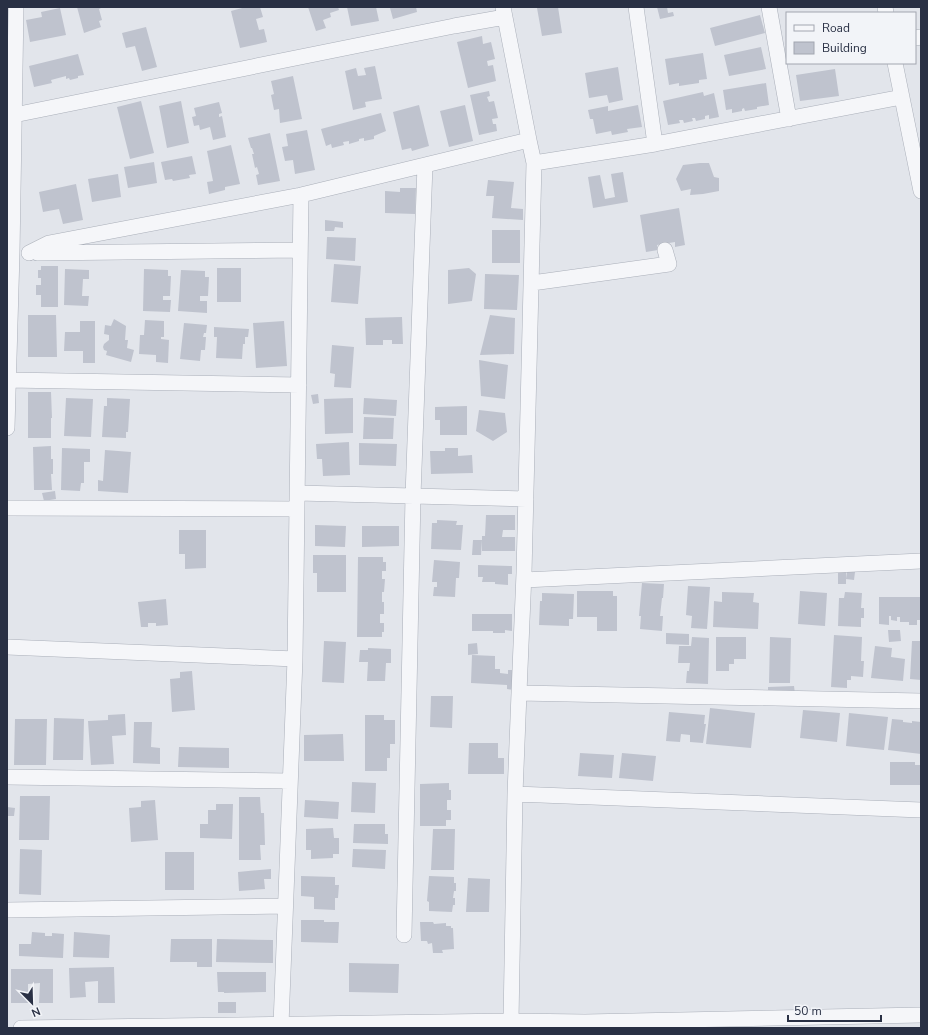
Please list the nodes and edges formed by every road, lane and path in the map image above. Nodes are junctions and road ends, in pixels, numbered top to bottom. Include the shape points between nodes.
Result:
1 (16, 7) edge
2 (636, 7) edge
3 (769, 7) edge
4 (504, 12) edge
5 (895, 64) edge
6 (902, 97) junction
7 (14, 115) junction
8 (789, 118) junction
9 (529, 140) junction
10 (655, 144) junction
11 (534, 163) junction
12 (426, 165) junction
13 (921, 191) edge
14 (301, 195) junction
15 (300, 250) junction
16 (666, 250) dead end
17 (12, 253) junction
18 (29, 253) junction
19 (532, 283) junction
20 (8, 380) junction
21 (299, 385) junction
22 (7, 428) edge
23 (298, 493) junction
24 (413, 496) junction
25 (526, 499) junction
26 (7, 508) edge
27 (297, 509) junction
28 (921, 561) edge
29 (524, 577) junction
30 (7, 647) edge
31 (295, 659) junction
32 (519, 693) junction
33 (921, 702) edge
34 (7, 777) edge
35 (290, 781) junction
36 (515, 794) junction
37 (921, 810) edge
38 (285, 906) junction
39 (7, 910) edge
40 (404, 935) dead end
41 (921, 1015) edge
42 (511, 1021) junction
43 (281, 1024) junction
44 (585, 1025) edge
45 (21, 1028) edge

1 - 7 street
2 - 10 street
3 - 8 street
4 - 7 street via 454,26
4 - 9 street
5 - 6 street
6 - 8 street
6 - 13 street
7 - 17 street
8 - 10 street
9 - 11 street
9 - 12 street
10 - 11 street
11 - 19 street
12 - 14 street
12 - 24 street
14 - 15 street
14 - 18 street via 49,243
15 - 18 street
15 - 21 street
16 - 19 street via 669,264
17 - 18 street
17 - 20 street
19 - 25 street
20 - 21 street
20 - 22 street
21 - 23 street
23 - 24 street
23 - 27 street
24 - 25 street
24 - 40 street
25 - 29 street
26 - 27 street
27 - 31 street
28 - 29 street
29 - 32 street
30 - 31 street
31 - 35 street
32 - 33 street
32 - 36 street
34 - 35 street
35 - 38 street
36 - 37 street
36 - 42 street
38 - 39 street
38 - 43 street
41 - 44 street
42 - 43 street
42 - 44 street
43 - 45 street

